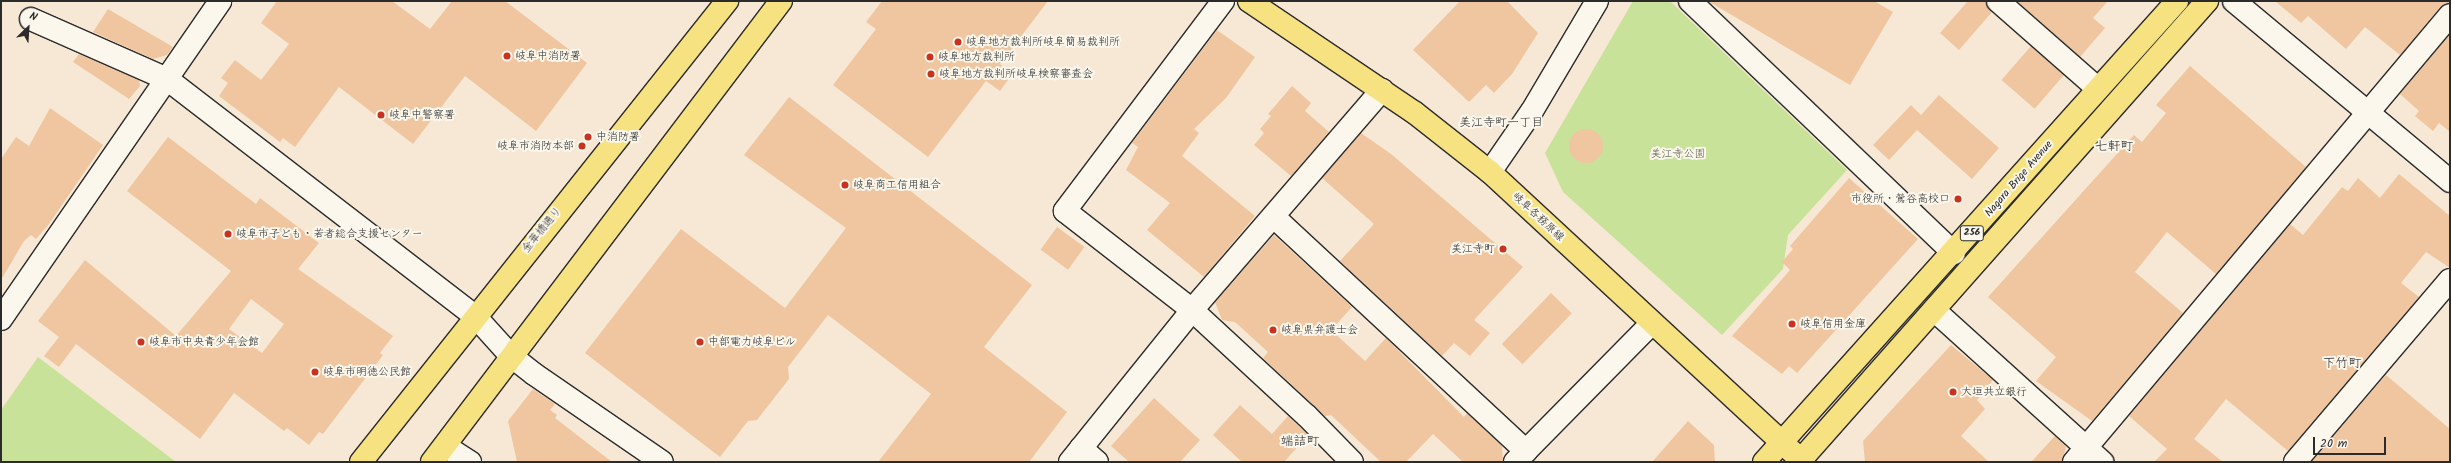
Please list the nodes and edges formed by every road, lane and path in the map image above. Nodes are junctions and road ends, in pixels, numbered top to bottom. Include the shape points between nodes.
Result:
1 (220, 1) edge
2 (727, 1) edge
3 (781, 1) edge
4 (1224, 1) edge
5 (1250, 1) edge
6 (1597, 1) edge
7 (1690, 1) edge
8 (1998, 1) edge
9 (2177, 1) edge
10 (2207, 1) edge
11 (2234, 1) edge
12 (2450, 15) edge
13 (31, 19) dead end
14 (167, 79) junction
15 (2098, 89) junction
16 (1382, 90) junction
17 (2368, 114) junction
18 (1490, 172) junction
19 (2450, 181) edge
20 (1274, 217) junction
21 (1954, 253) junction
22 (2450, 280) edge
23 (9, 291) edge
24 (1192, 310) junction
25 (1934, 310) junction
26 (474, 315) junction
27 (1, 319) edge
28 (1651, 324) junction
29 (511, 356) junction
30 (1781, 443) junction
31 (439, 454) edge
32 (1521, 456) edge
33 (1083, 457) edge
34 (2087, 458) edge
35 (1801, 461) edge
36 (361, 462) edge
37 (470, 462) edge
38 (662, 462) edge
39 (1352, 462) edge
40 (1764, 462) edge
41 (2295, 462) edge

1 - 14 street
2 - 26 main road, 金華橋通り
3 - 29 main road
4 - 24 street via 1065,211
5 - 16 main road, 岐阜各務原線
6 - 18 street via 1532,111
7 - 21 street
8 - 15 street
9 - 15 main road, Nagara Brige Avenue / 256
10 - 25 main road, Nagara Brige Avenue / 256
11 - 17 street
12 - 17 street
13 - 14 street
14 - 23 street
14 - 26 street
15 - 21 main road, Nagara Brige Avenue / 256
16 - 18 main road, 岐阜各務原線
16 - 20 street
17 - 19 street
17 - 34 street
18 - 28 main road, 岐阜各務原線
20 - 24 street
20 - 32 street
21 - 30 main road, Nagara Brige Avenue / 256
22 - 41 street
23 - 27 street
24 - 33 street
24 - 39 street via 1307,416
25 - 34 street
25 - 35 main road, Nagara Brige Avenue / 256
26 - 29 street
26 - 36 main road, 金華橋通り
28 - 30 main road, 岐阜各務原線
28 - 32 street
29 - 31 main road
29 - 38 street
30 - 35 main road, 岐阜各務原線
30 - 40 main road, Nagara Brige Avenue / 256
31 - 37 street

